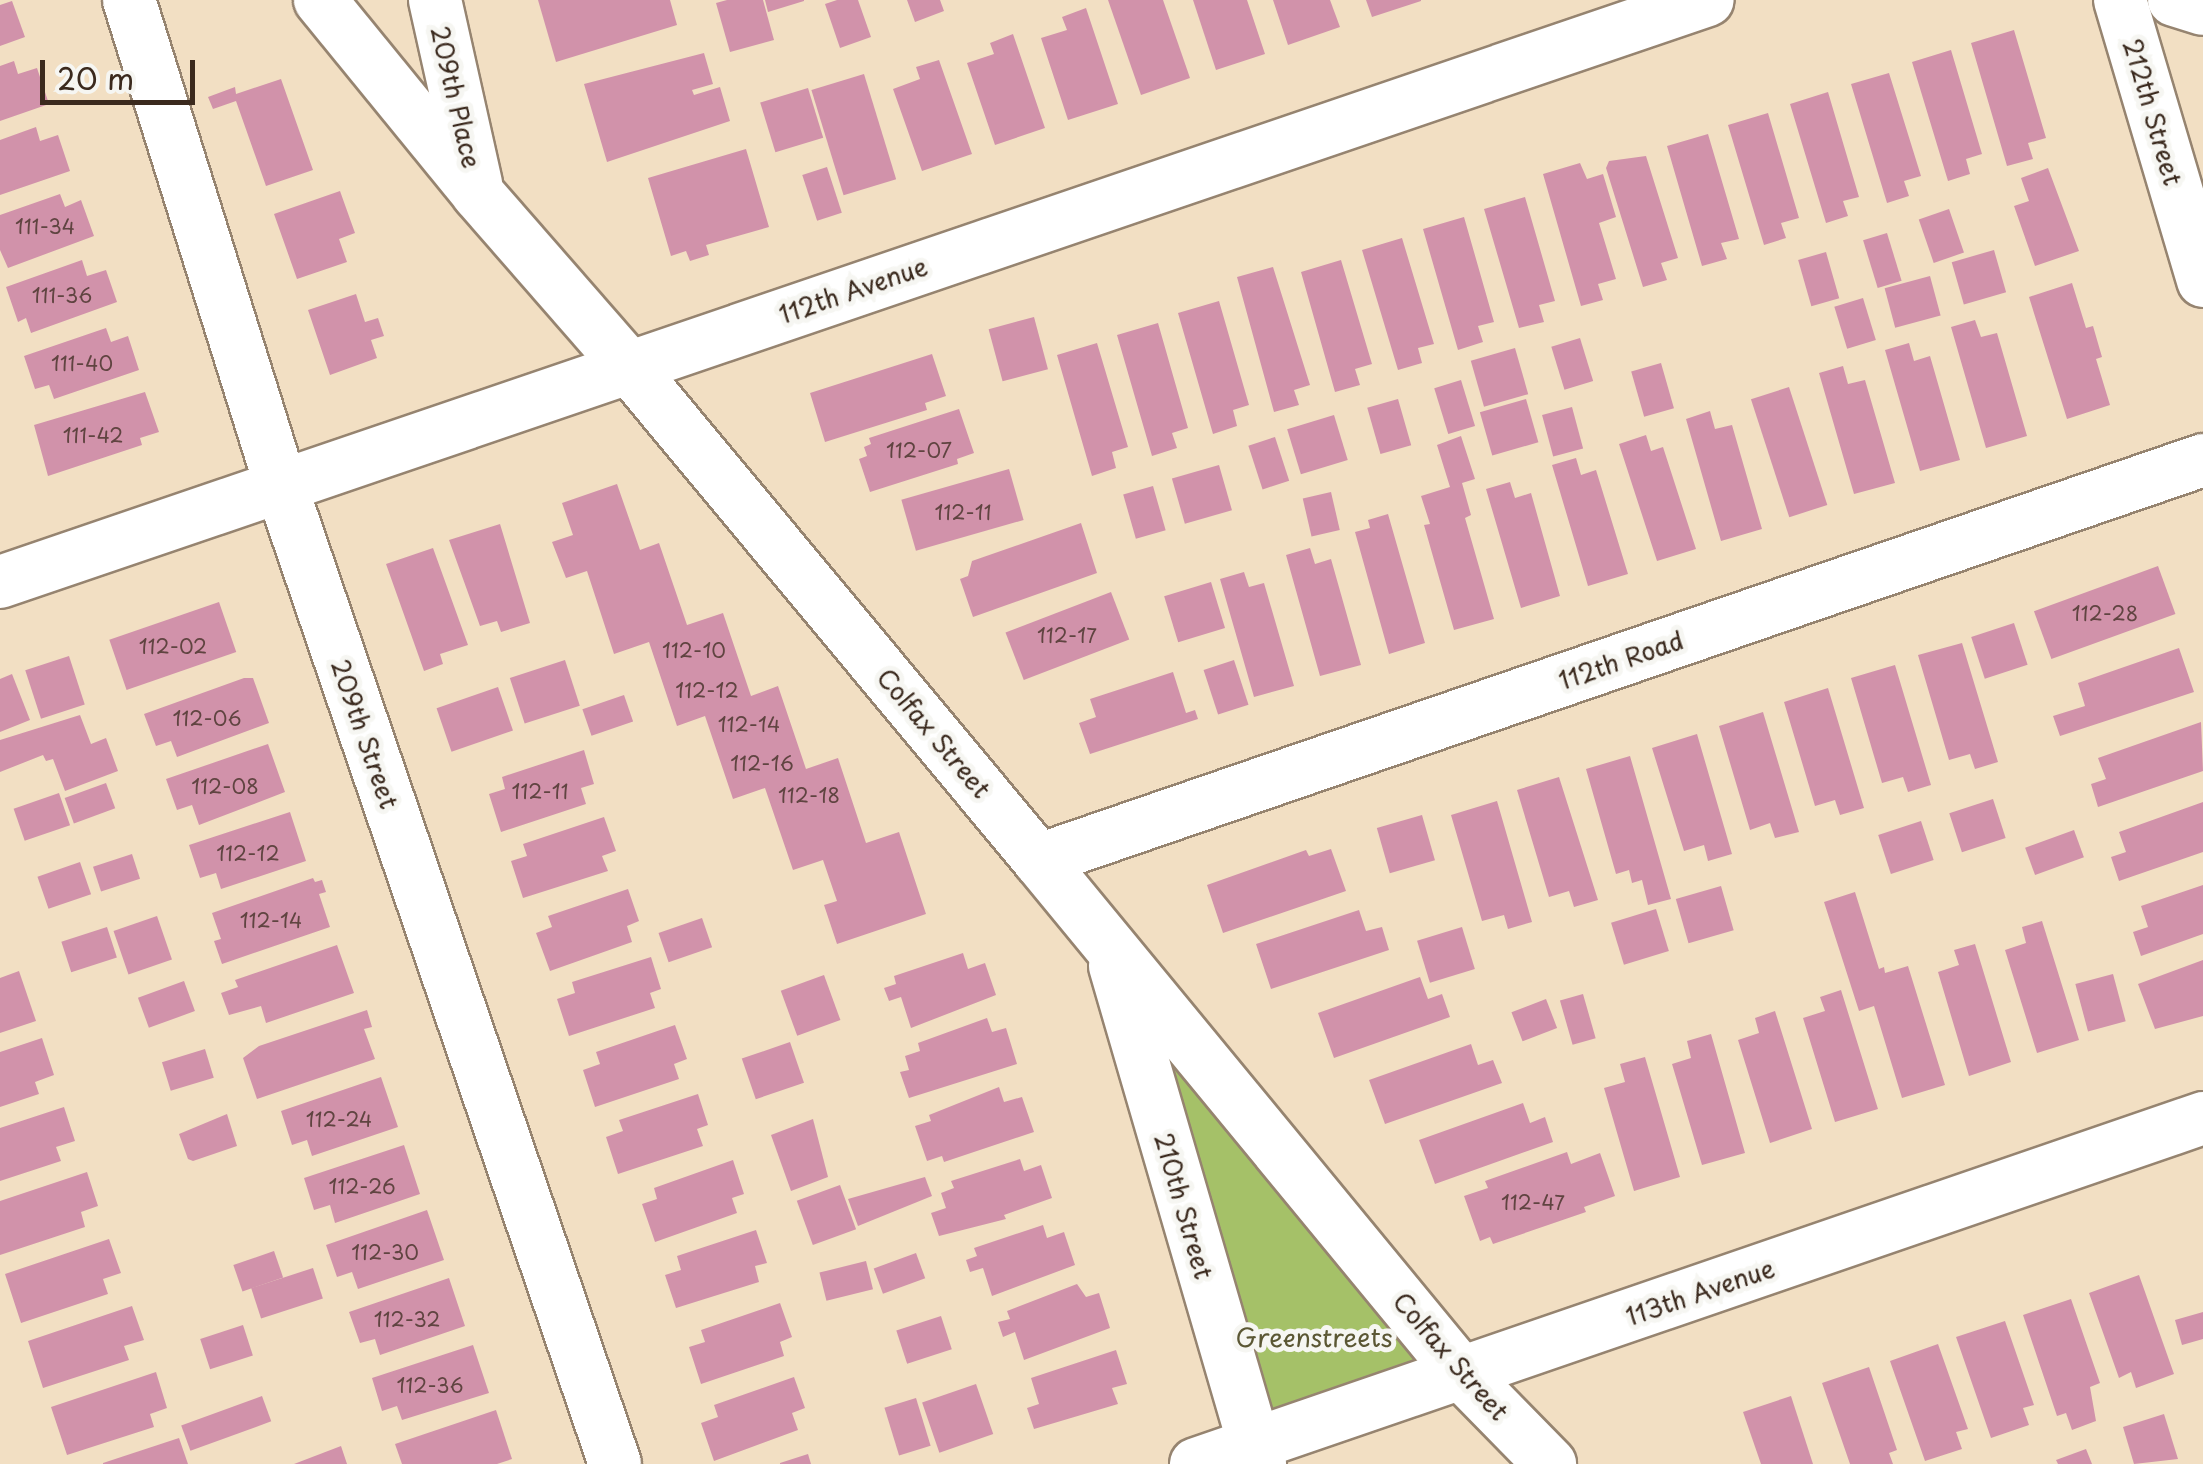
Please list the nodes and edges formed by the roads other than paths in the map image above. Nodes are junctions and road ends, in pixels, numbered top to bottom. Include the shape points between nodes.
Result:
1 (129, 0) edge
2 (320, 0) edge
3 (435, 0) edge
4 (1708, 0) edge
5 (2120, 0) edge
6 (2174, 0) edge
7 (2203, 9) edge
8 (478, 194) junction
9 (2203, 281) edge
10 (628, 366) junction
11 (2203, 460) edge
12 (281, 486) junction
13 (0, 582) edge
14 (1040, 860) junction
15 (1110, 948) junction
16 (2203, 1118) edge
17 (1462, 1374) junction
18 (1256, 1454) edge
19 (614, 1464) edge
20 (1196, 1464) edge
21 (1550, 1464) edge

1 - 12 street, 209th Street
2 - 8 street, Colfax Street
3 - 8 street, 209th Place
4 - 10 street, 112th Avenue
5 - 9 street, 212th Street
6 - 7 street
8 - 10 street, Colfax Street
10 - 12 street, 112th Avenue
10 - 14 street, Colfax Street
11 - 14 street, 112th Road
12 - 13 street, 112th Avenue
12 - 19 street, 209th Street
14 - 15 street, Colfax Street
15 - 17 street, Colfax Street
15 - 18 street, 210th Street
16 - 17 street, 113th Avenue
17 - 18 street, 113th Avenue
17 - 21 street, Colfax Street
18 - 20 street, 113th Avenue

